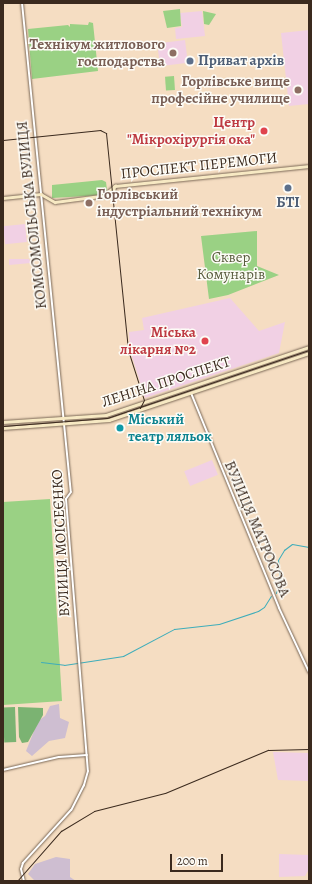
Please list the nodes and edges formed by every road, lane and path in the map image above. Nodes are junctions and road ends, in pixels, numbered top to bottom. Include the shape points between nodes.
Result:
1 (22, 3) edge
2 (309, 166) edge
3 (115, 186) junction
4 (41, 194) junction
5 (103, 196) junction
6 (3, 198) edge
7 (309, 347) edge
8 (309, 353) edge
9 (281, 356) junction
10 (283, 362) junction
11 (191, 393) junction
12 (64, 419) junction
13 (3, 422) edge
14 (64, 424) junction
15 (3, 428) edge
16 (309, 672) edge
17 (87, 755) junction
18 (3, 770) edge
19 (24, 881) edge

1 - 4 street, КОМСОМОЛЬСЬКА ВУЛИЦЯ
2 - 3 main road, ПРОСПЕКТ ПЕРЕМОГИ
3 - 5 main road, ПРОСПЕКТ ПЕРЕМОГИ
3 - 5 main road via 113,191
4 - 5 main road via 55,202
4 - 6 main road
4 - 12 street, КОМСОМОЛЬСЬКА ВУЛИЦЯ
7 - 9 main road, ЛЕНІНА ПРОСПЕКТ
8 - 10 main road, ЛЕНІНА ПРОСПЕКТ
9 - 10 main road
9 - 12 main road, ЛЕНІНА ПРОСПЕКТ via 110,414
10 - 11 main road, ЛЕНІНА ПРОСПЕКТ
11 - 14 main road, ЛЕНІНА ПРОСПЕКТ via 109,420
11 - 16 street, ВУЛИЦЯ МАТРОСОВА via 282,615
12 - 13 main road, ЛЕНІНА ПРОСПЕКТ
12 - 14 street, КОМСОМОЛЬСЬКА ВУЛИЦЯ
14 - 15 main road, ЛЕНІНА ПРОСПЕКТ
14 - 17 street, ВУЛИЦЯ МОІСЕЄНКО via 71,492 67,498 67,506
17 - 18 street via 59,757
17 - 19 street, ВУЛИЦЯ МОІСЕЄНКО via 87,779 74,806 25,860 21,874

